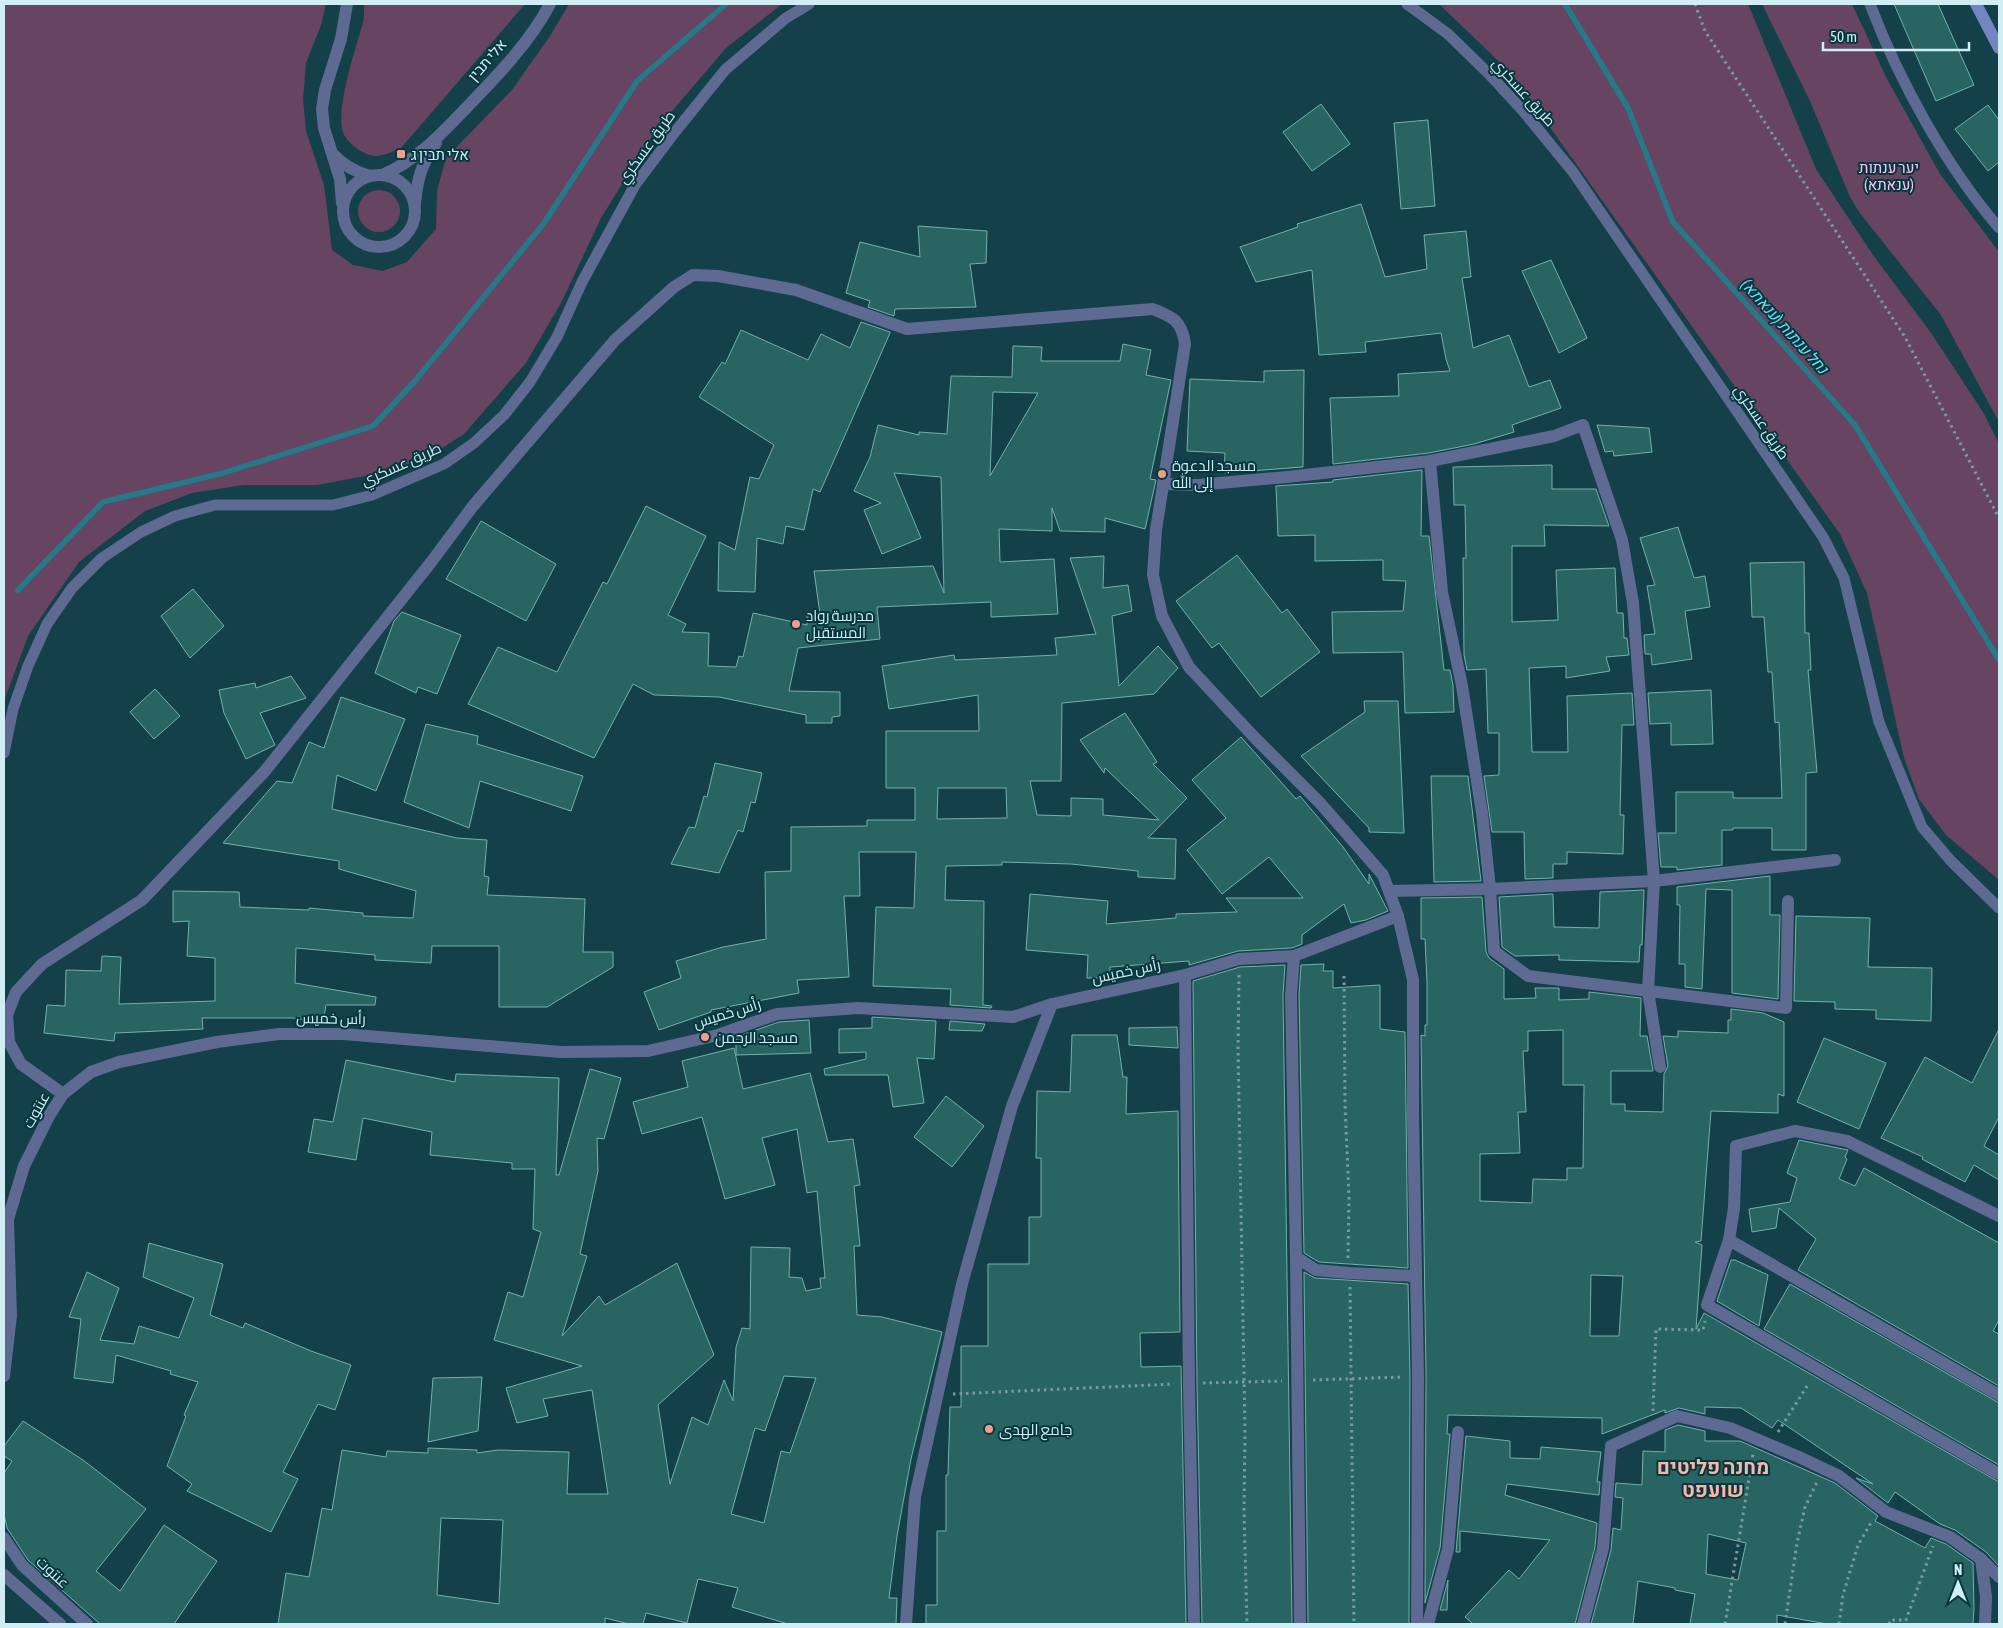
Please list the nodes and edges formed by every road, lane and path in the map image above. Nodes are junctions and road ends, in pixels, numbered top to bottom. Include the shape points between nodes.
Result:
1 (347, 4) edge
2 (550, 4) edge
3 (808, 4) edge
4 (1407, 4) edge
5 (1695, 4) edge
6 (1870, 4) edge
7 (1976, 4) edge
8 (1999, 48) edge
9 (442, 132) junction
10 (331, 151) junction
11 (376, 176) junction
12 (414, 207) junction
13 (343, 213) junction
14 (1999, 228) edge
15 (1430, 461) junction
16 (1163, 484) junction
17 (1999, 518) edge
18 (4, 753) edge
19 (1835, 860) dead end
20 (1654, 881) junction
21 (1490, 889) junction
22 (1389, 891) junction
23 (1788, 901) dead end
24 (1999, 908) edge
25 (1398, 916) junction
26 (1294, 956) junction
27 (1239, 959) junction
28 (1186, 975) junction
29 (1344, 976) dead end
30 (1648, 991) junction
31 (1052, 1004) junction
32 (1660, 1067) dead end
33 (63, 1094) junction
34 (1999, 1216) edge
35 (1729, 1240) junction
36 (1296, 1257) junction
37 (1350, 1273) junction
38 (1416, 1276) junction
39 (1707, 1305) junction
40 (1818, 1370) junction
41 (4, 1376) edge
42 (1999, 1395) edge
43 (1652, 1428) junction
44 (1458, 1432) dead end
45 (1756, 1439) junction
46 (1770, 1444) junction
47 (1823, 1468) junction
48 (1999, 1474) edge
49 (1880, 1507) junction
50 (1938, 1533) junction
51 (4, 1538) edge
52 (1981, 1559) junction
53 (4, 1575) edge
54 (1999, 1577) edge
55 (60, 1624) edge
56 (87, 1624) edge
57 (906, 1624) edge
58 (1194, 1624) edge
59 (1247, 1624) edge
60 (1300, 1624) edge
61 (1354, 1624) edge
62 (1418, 1624) edge
63 (1428, 1624) edge
64 (1583, 1624) edge
65 (1725, 1624) edge
66 (1785, 1624) edge
67 (1839, 1624) edge
68 (1890, 1624) edge
69 (1985, 1624) edge

1 - 10 street via 322,109
2 - 9 street, אלי תבין via 497,76
3 - 18 lane, طريق عسكري via 786,18 725,70 675,132 635,185 582,282 557,337 530,382 504,415 474,443 444,464 372,495 333,505 215,506 175,516 142,532 102,558 72,588 47,624 13,709
4 - 24 lane, طريق عسكري via 1448,34 1489,74 1573,172 1823,537 1844,578 1879,722 1922,827
5 - 17 path via 1705,31 1905,337
6 - 14 lane via 1881,34 1938,144
7 - 8 street
9 - 11 street, אלי תבין via 398,168
9 - 12 street, אלי תבין via 418,179
10 - 11 street via 358,173
10 - 13 street via 340,179
11 - 12 street via 394,178 404,185
11 - 13 street via 358,181 349,190
12 - 13 street via 410,229 393,244 382,246 371,246 351,234
15 - 16 street via 1288,478 1198,485
15 - 20 street via 1554,436 1583,425 1622,540 1633,603
15 - 21 street via 1442,592 1463,695 1482,813
16 - 22 street via 1153,575 1162,616 1189,667 1320,803 1383,875
16 - 33 street via 1185,344 1183,329 1171,317 1153,309 907,329 796,290 718,276 693,275 674,287 602,355 473,506 265,771 142,900 42,964 16,992 7,1015 9,1042 21,1064
19 - 20 street
20 - 21 street
20 - 30 street
21 - 22 street
21 - 30 street via 1494,951 1528,976
22 - 25 street
23 - 30 street via 1786,1008
25 - 26 street, رأس خميس
25 - 38 street via 1413,980
26 - 27 street, رأس خميس
26 - 36 street via 1291,995
27 - 28 street, رأس خميس
27 - 59 path
28 - 31 street, رأس خميس
28 - 58 street
29 - 37 path
30 - 32 street
31 - 33 street, رأس خميس via 1013,1017 858,1008 777,1014 718,1035 648,1050 561,1052 353,1034 279,1034 217,1042 119,1062 91,1072
31 - 57 street via 1012,1106 962,1284 916,1497
33 - 41 street, عنتوت via 24,1166 8,1218 10,1316
34 - 35 street via 1847,1141 1795,1131 1736,1146 1734,1208
35 - 39 street
35 - 42 street
36 - 37 street via 1316,1270
36 - 60 street
37 - 38 street
37 - 61 path
38 - 62 street
39 - 40 street
39 - 43 path via 1703,1330 1656,1329
40 - 46 path
40 - 48 street
43 - 45 street via 1677,1416 1730,1428
43 - 64 street via 1611,1446 1603,1548
44 - 63 street via 1448,1549
45 - 46 street
45 - 65 path
46 - 47 street
47 - 49 street
47 - 66 path via 1805,1507
49 - 50 street
49 - 67 path via 1858,1545 1843,1595
50 - 52 street via 1950,1537
50 - 68 path via 1906,1620 1890,1620
51 - 56 street, عنتوت via 22,1565
52 - 54 street
52 - 69 street via 1986,1596
53 - 55 street

